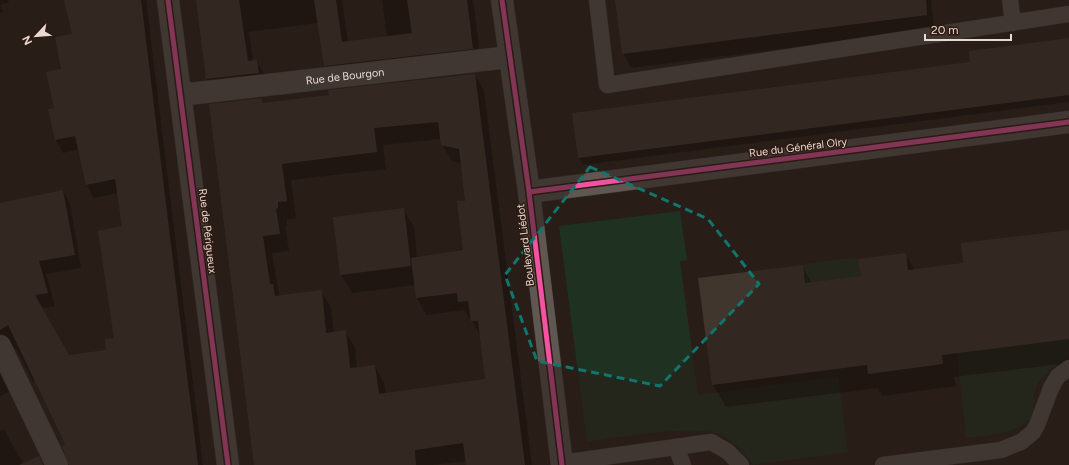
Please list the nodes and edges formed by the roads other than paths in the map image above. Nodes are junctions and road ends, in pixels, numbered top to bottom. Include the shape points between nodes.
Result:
1 (168, 0) edge
2 (502, 0) edge
3 (597, 0) edge
4 (1010, 0) edge
5 (1069, 14) edge
6 (1013, 23) junction
7 (510, 57) junction
8 (180, 95) junction
9 (1069, 122) edge
10 (529, 192) junction
11 (0, 346) edge
12 (1069, 368) edge
13 (676, 447) junction
14 (562, 464) edge
15 (58, 465) edge
16 (228, 465) edge
17 (683, 465) edge
18 (741, 465) edge
19 (882, 465) edge

1 - 8 street, Rue de Périgueux
2 - 7 street, Boulevard Liédot
3 - 6 lane via 607,85
4 - 6 lane
5 - 6 lane
7 - 8 street, Rue de Bourgon
7 - 10 street, Boulevard Liédot
8 - 16 street, Rue de Périgueux
9 - 10 street, Rue du Général Olry
10 - 14 street, Boulevard Liédot
11 - 15 street
12 - 19 lane via 1058,376 1037,425 1021,442 1001,450
13 - 14 lane
13 - 17 lane
13 - 18 lane via 711,442 727,451

